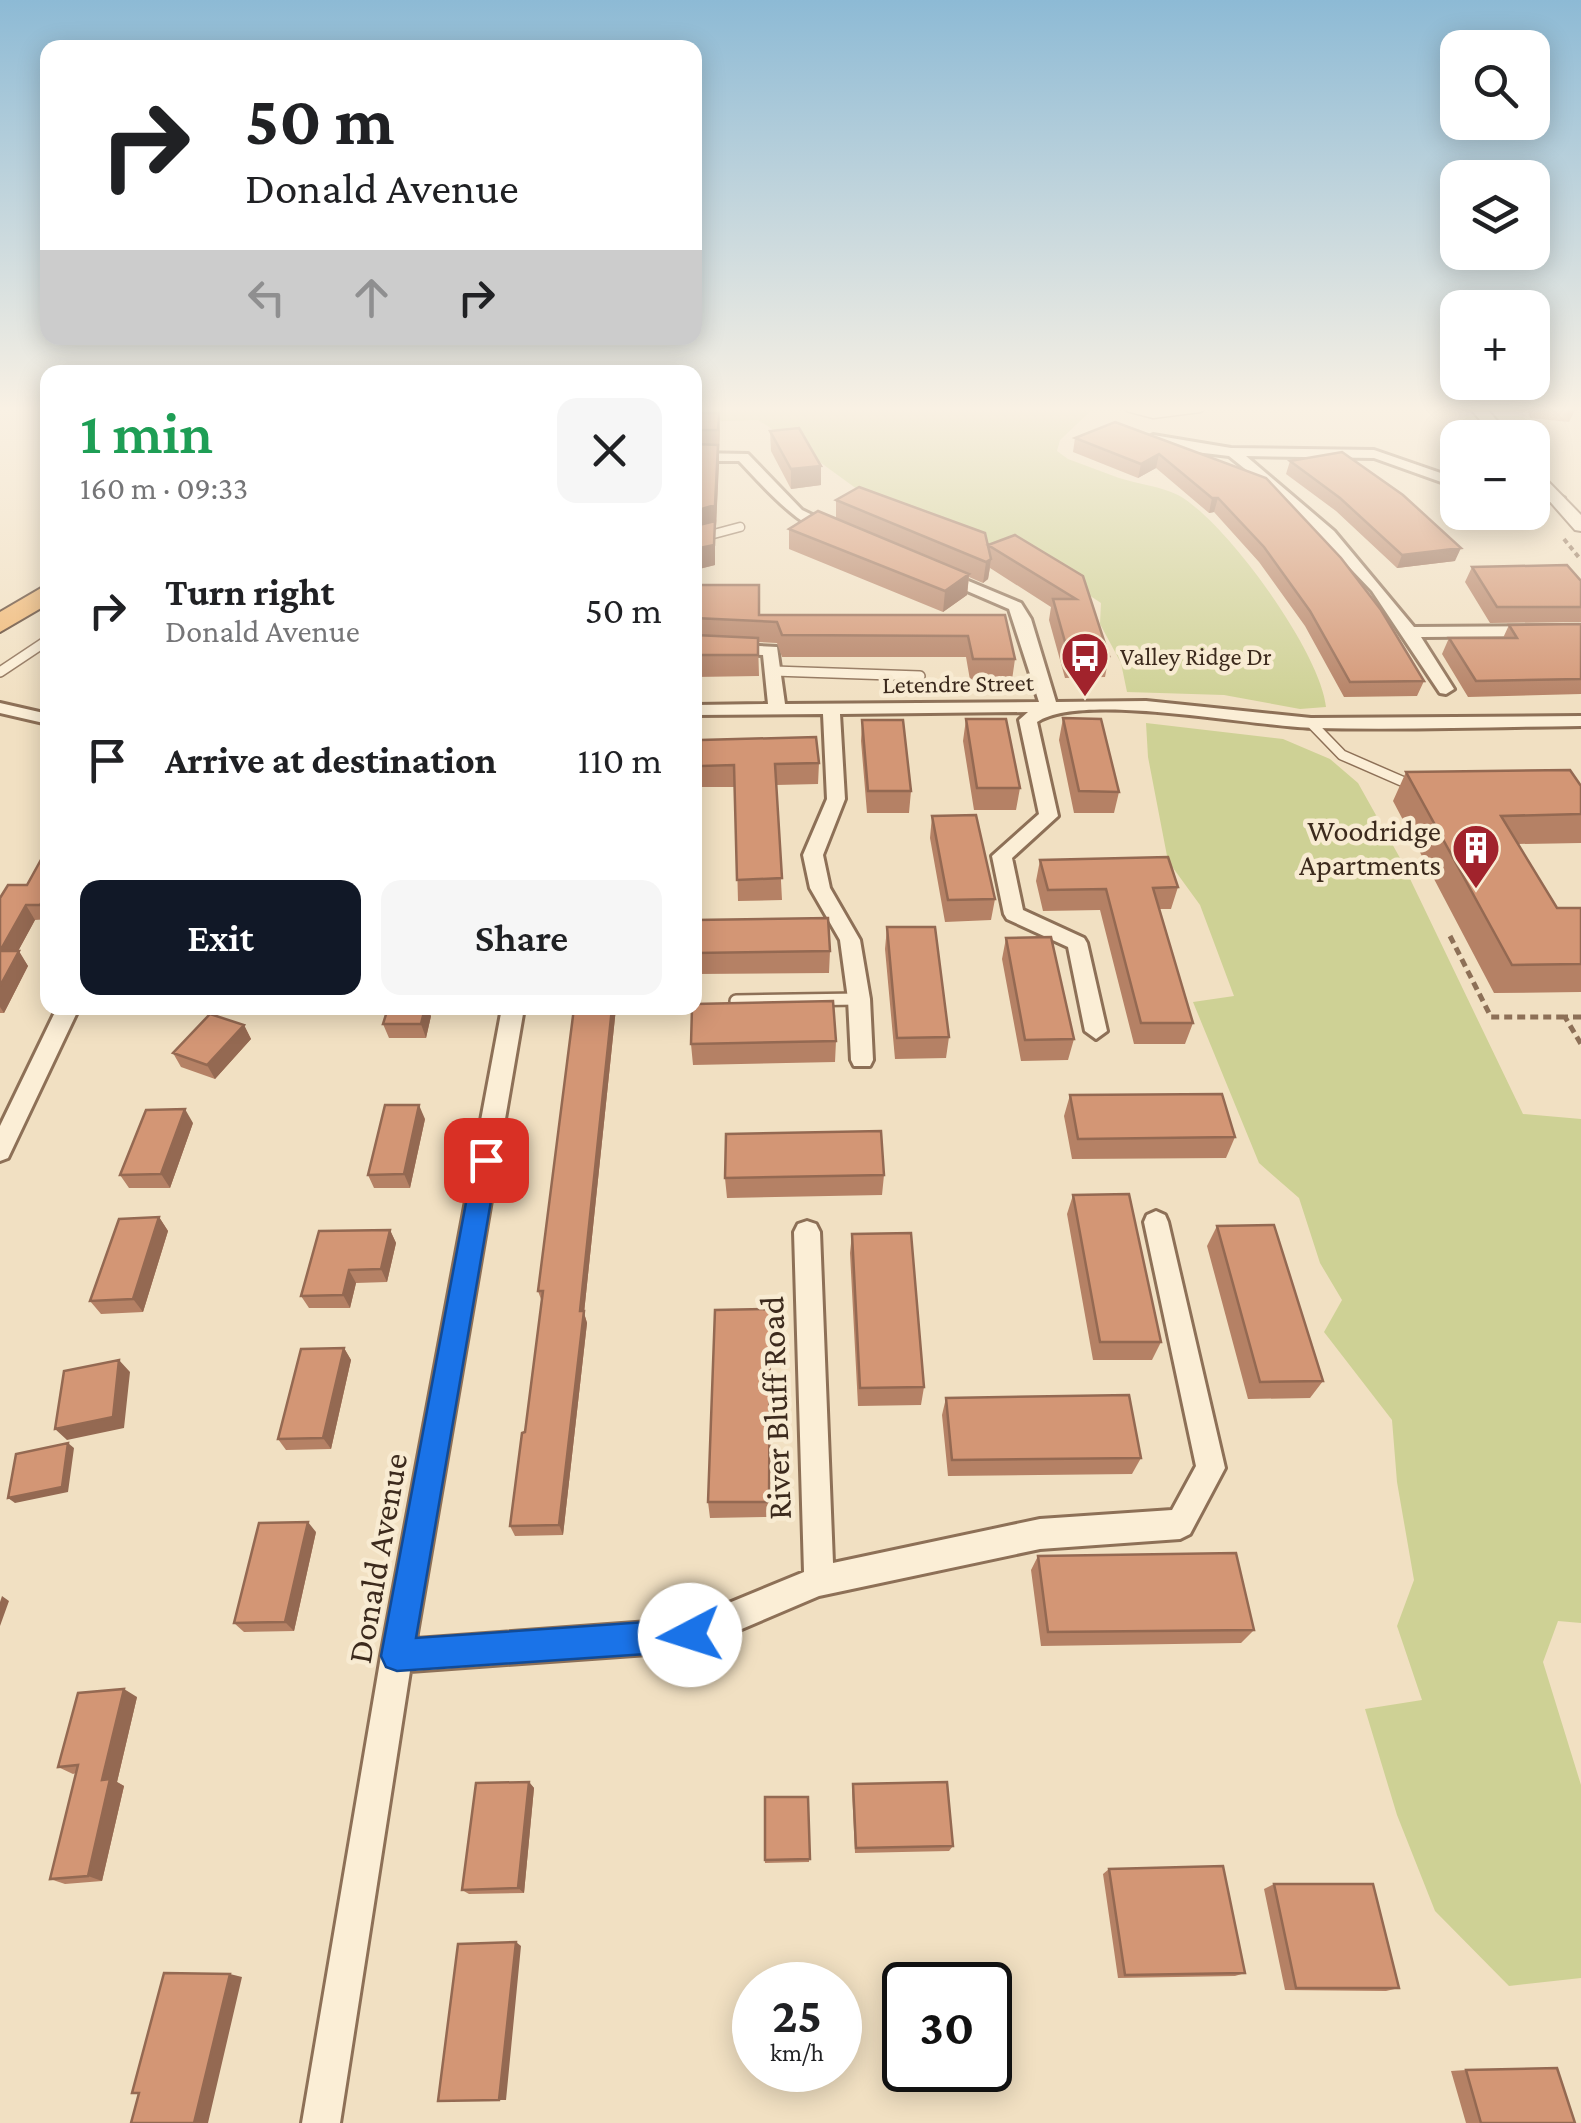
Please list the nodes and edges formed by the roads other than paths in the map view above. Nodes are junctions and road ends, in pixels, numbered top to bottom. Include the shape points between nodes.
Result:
1 (791, 507) edge
2 (1298, 507) edge
3 (1564, 507) edge
4 (1581, 526) edge
5 (740, 527) dead end
6 (852, 536) edge
7 (702, 537) edge
8 (924, 568) edge
9 (40, 597) edge
10 (0, 624) edge
11 (1581, 630) edge
12 (1412, 632) junction
13 (40, 645) edge
14 (702, 648) edge
15 (774, 671) junction
16 (0, 672) edge
17 (920, 676) dead end
18 (1446, 688) dead end
19 (1049, 706) junction
20 (0, 708) edge
21 (702, 710) edge
22 (831, 710) junction
23 (778, 712) junction
24 (40, 717) edge
25 (1581, 722) edge
26 (1311, 723) junction
27 (1404, 782) edge
28 (860, 1000) junction
29 (736, 1001) edge
30 (65, 1015) edge
31 (512, 1015) edge
32 (1096, 1031) dead end
33 (862, 1060) dead end
34 (0, 1151) edge
35 (1156, 1222) dead end
36 (807, 1232) dead end
37 (818, 1581) junction
38 (397, 1656) junction
39 (321, 2123) edge

1 - 6 street
2 - 12 street
3 - 4 street
5 - 7 lane
8 - 19 street via 1014,606
9 - 10 highway
11 - 12 street
12 - 18 street
13 - 16 lane
14 - 15 street via 772,650
15 - 17 lane
15 - 23 street
19 - 22 street, Letendre Street
19 - 26 street, Letendre Street via 1146,706
19 - 32 street via 1028,720 1050,816 1002,856 1014,914 1077,943
20 - 24 street
21 - 23 street, Letendre Street
22 - 23 street, Letendre Street
22 - 28 street via 824,742 836,799 813,854 820,888 850,940
25 - 26 street, Letendre Street
26 - 27 lane via 1342,755
28 - 29 lane
28 - 33 street
30 - 34 street
31 - 38 street, Donald Avenue
35 - 37 street via 1212,1468 1180,1524 1040,1534
36 - 37 street, River Bluff Road
37 - 38 street via 690,1635
38 - 39 street, Donald Avenue

